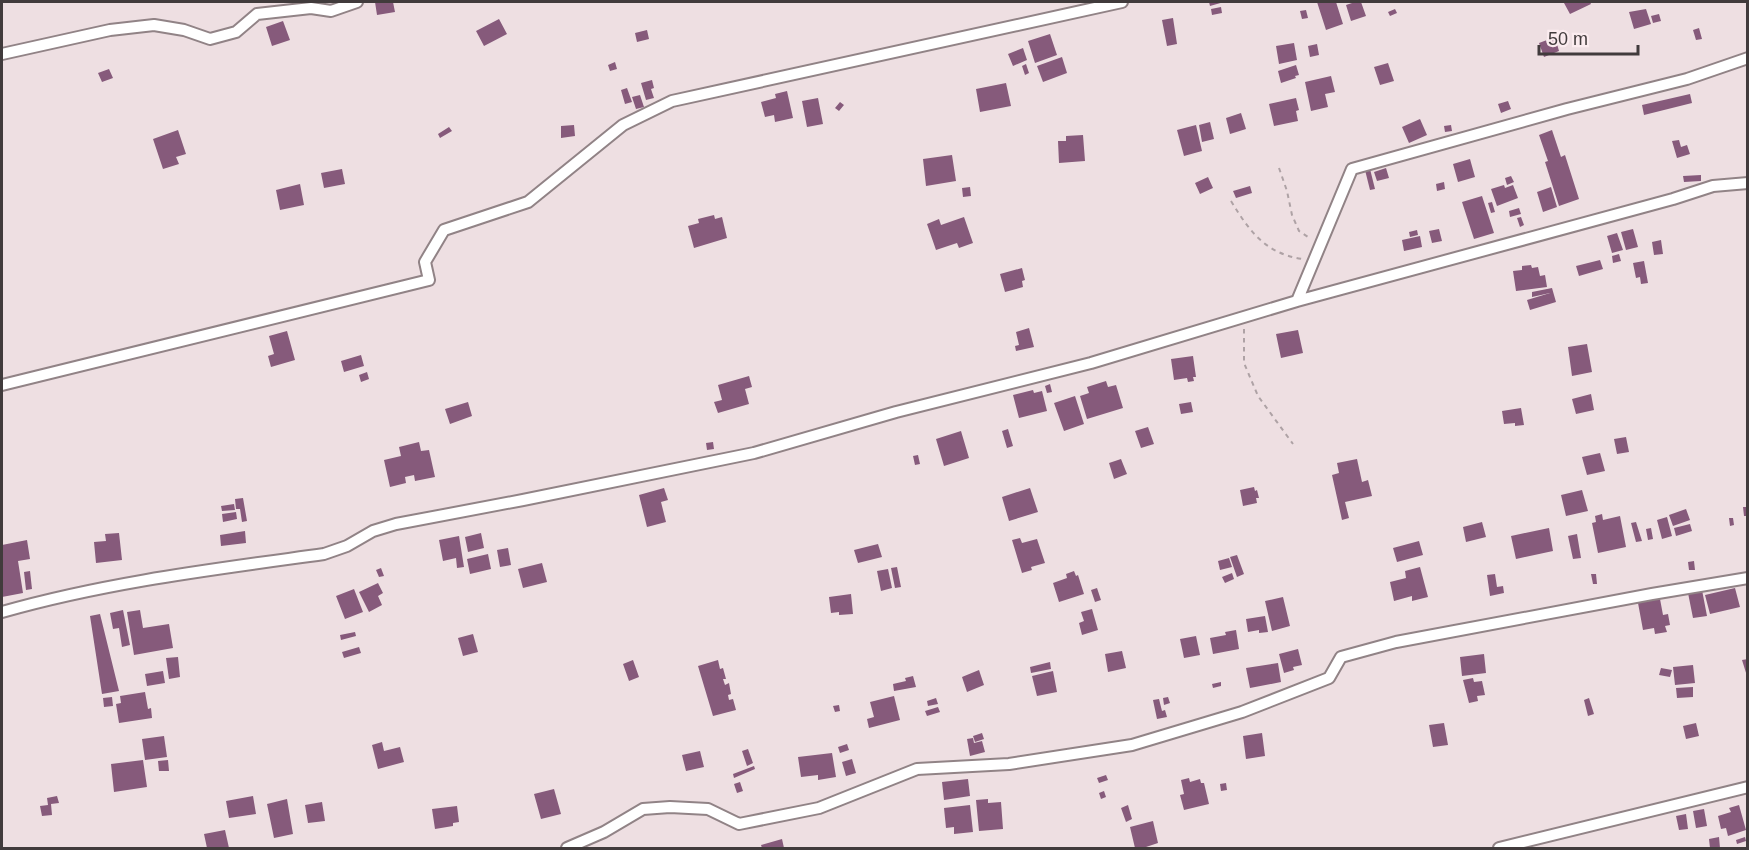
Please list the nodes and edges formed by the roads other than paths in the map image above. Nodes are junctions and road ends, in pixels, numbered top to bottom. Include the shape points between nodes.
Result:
1 (357, 2) edge
2 (1122, 2) edge
3 (2, 54) edge
4 (1748, 58) edge
5 (1748, 183) edge
6 (1297, 302) junction
7 (2, 385) edge
8 (1748, 578) edge
9 (2, 612) edge
10 (1748, 787) edge
11 (567, 849) edge
12 (1498, 849) edge

1 - 3 street via 331,11 311,8 257,14 236,32 210,39 154,25 110,30
2 - 7 street via 672,101 623,125 528,202 444,230 425,262 429,280
4 - 6 street via 1687,79 1352,169
5 - 6 street via 1713,186
6 - 9 street via 1091,363 754,453 396,524 324,554 147,579
8 - 11 street via 1420,638 1341,657 1329,678 1242,712 1132,745 1009,764 917,769 819,808 740,824 708,809 643,809
10 - 12 street

